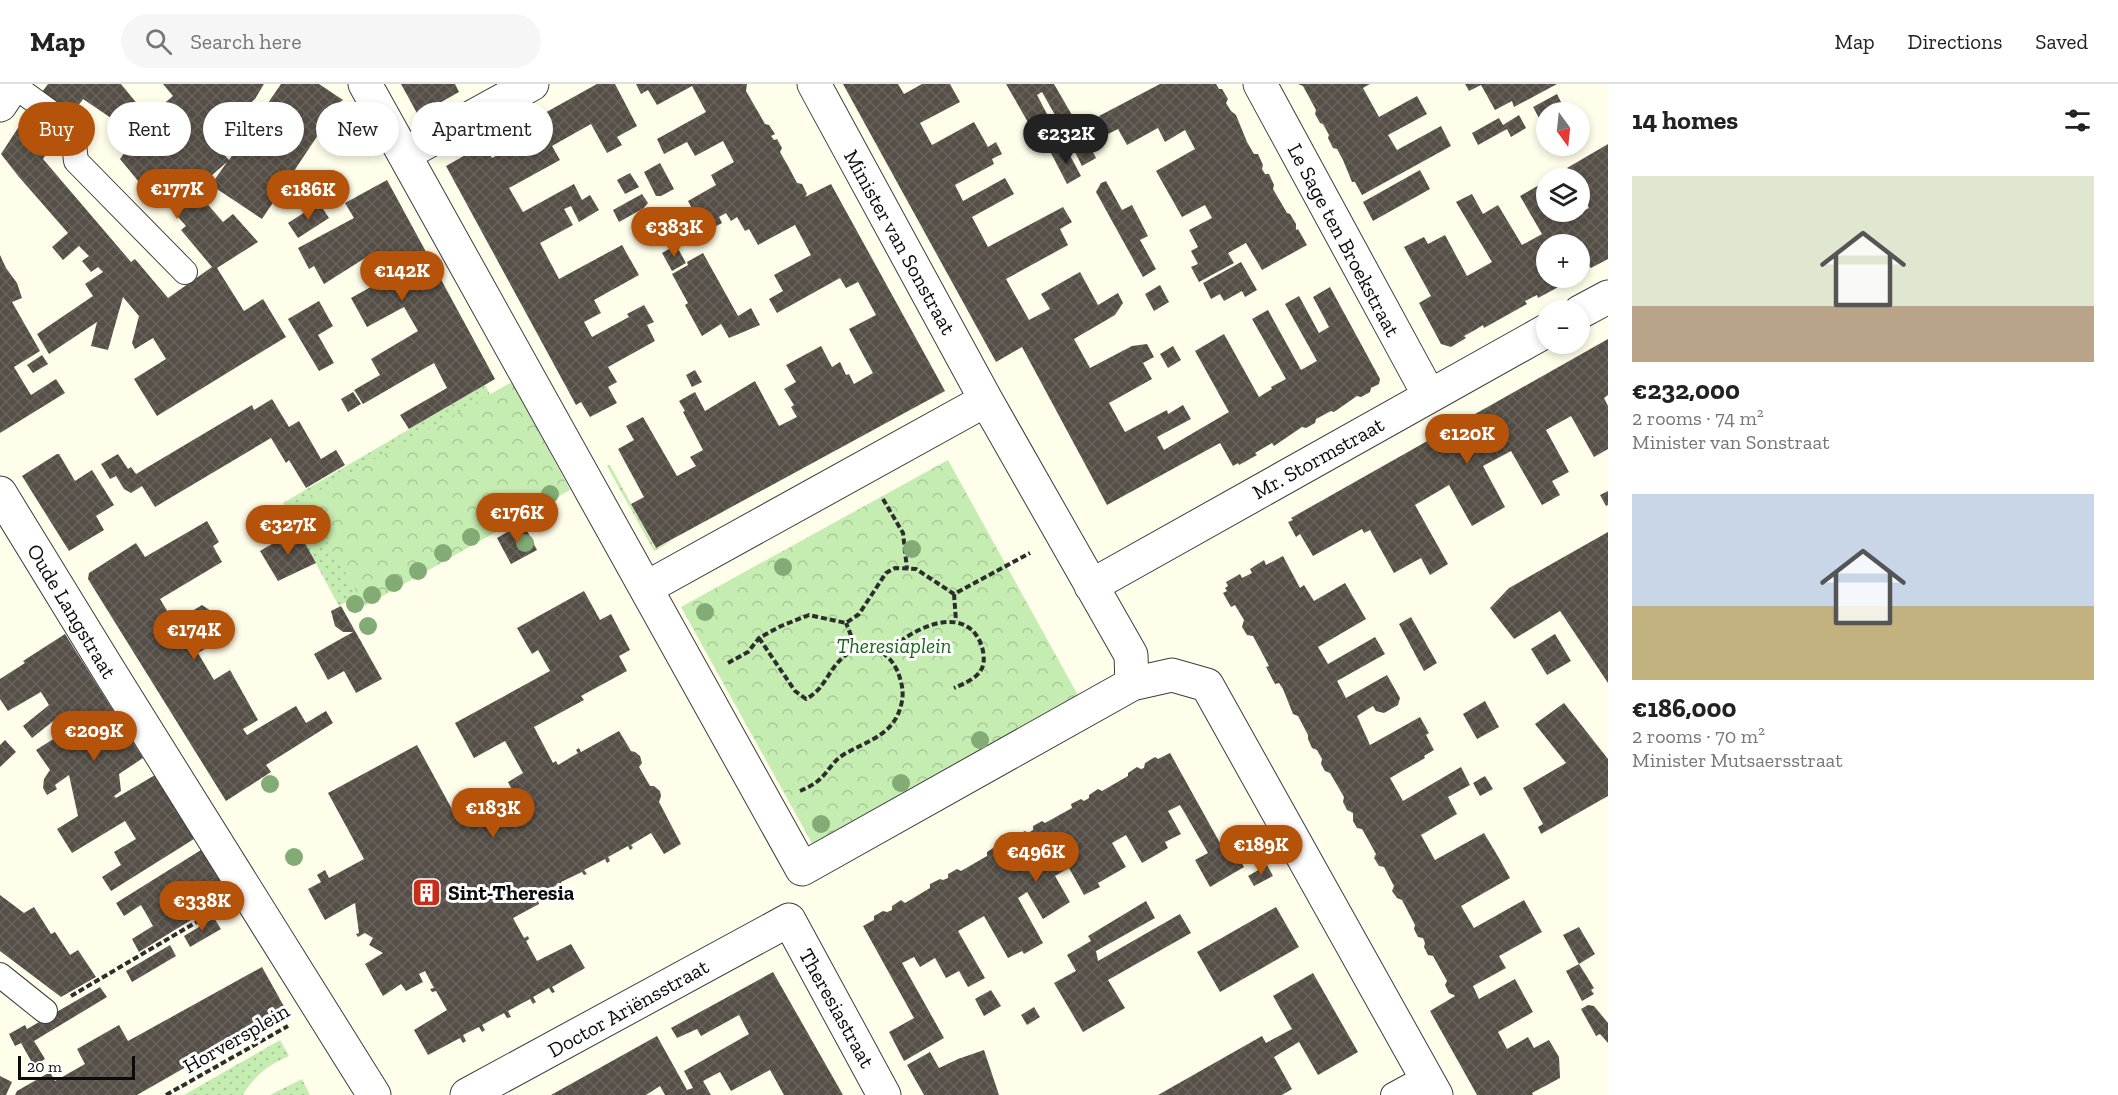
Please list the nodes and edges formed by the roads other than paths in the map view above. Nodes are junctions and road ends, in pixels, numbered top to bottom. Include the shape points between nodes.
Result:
1 (365, 84) edge
2 (532, 84) edge
3 (814, 84) edge
4 (1260, 84) edge
5 (9, 92) edge
6 (405, 154) junction
7 (185, 272) dead end
8 (1608, 297) edge
9 (1590, 307) edge
10 (1536, 337) edge
11 (1429, 396) junction
12 (986, 400) junction
13 (0, 493) edge
14 (1091, 585) junction
15 (646, 588) junction
16 (1132, 684) junction
17 (802, 869) junction
18 (789, 920) junction
19 (0, 975) edge
20 (45, 1011) dead end
21 (1431, 1086) edge
22 (374, 1095) edge
23 (467, 1095) edge
24 (884, 1095) edge
25 (1393, 1095) edge

1 - 6 street
2 - 6 street
3 - 12 street, Minister van Sonstraat
4 - 11 street, Le Sage ten Broekstraat
5 - 7 lane via 72,128 76,161
6 - 15 street
8 - 9 street
10 - 11 street, Mr. Stormstraat
11 - 14 street, Mr. Stormstraat
12 - 14 street
12 - 15 street
13 - 22 street, Oude Langstraat
14 - 16 street via 1131,655
15 - 17 street
16 - 17 street
16 - 21 street via 1172,675 1207,685
17 - 18 street
18 - 23 street, Doctor Ariënsstraat
18 - 24 street, Theresiastraat
19 - 20 lane
21 - 25 lane

